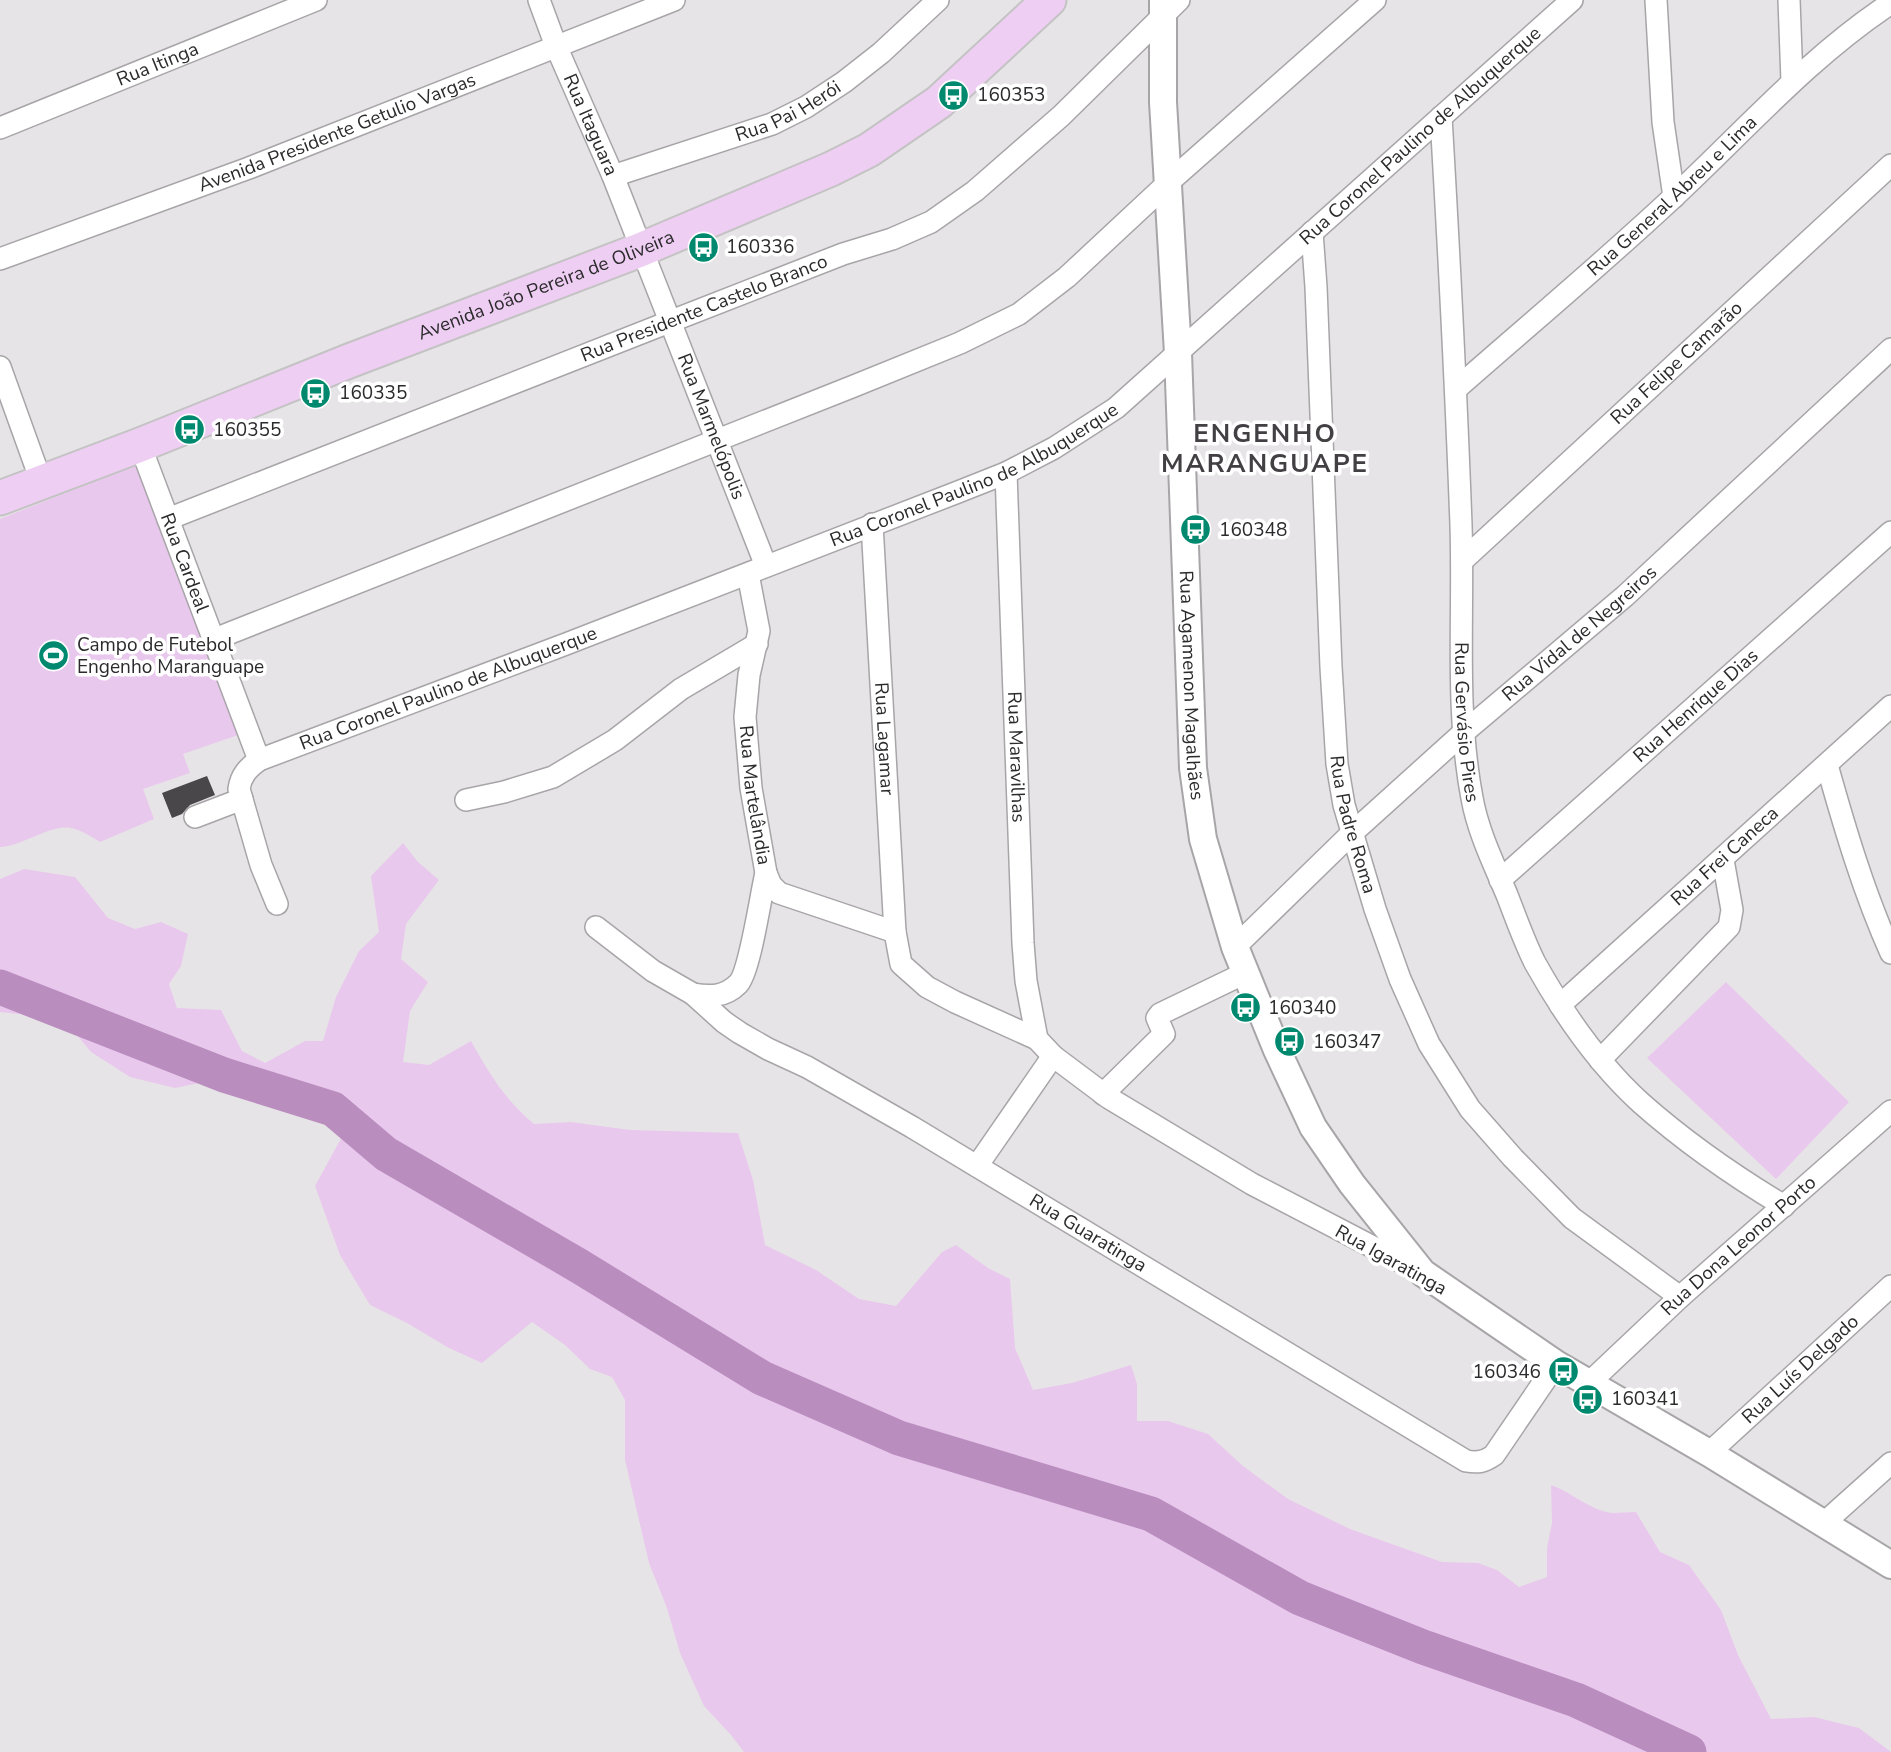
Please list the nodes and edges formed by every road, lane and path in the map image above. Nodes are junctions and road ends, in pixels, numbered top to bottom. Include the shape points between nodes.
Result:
1 (316, 0) edge
2 (539, 0) edge
3 (674, 0) edge
4 (938, 0) edge
5 (1049, 0) edge
6 (1375, 0) edge
7 (1572, 0) edge
8 (1656, 0) edge
9 (1789, 0) edge
10 (1891, 3) edge
11 (1169, 5) edge
12 (556, 46) junction
13 (1792, 81) junction
14 (1441, 117) junction
15 (0, 128) edge
16 (1891, 165) edge
17 (613, 176) junction
18 (1169, 182) junction
19 (1674, 197) junction
20 (1312, 232) junction
21 (640, 250) junction
22 (0, 259) edge
23 (669, 322) junction
24 (1891, 349) edge
25 (1178, 353) junction
26 (0, 367) edge
27 (1456, 389) junction
28 (717, 439) junction
29 (140, 445) junction
30 (1006, 473) junction
31 (41, 481) junction
32 (0, 498) edge
33 (168, 519) junction
34 (872, 524) junction
35 (1891, 532) edge
36 (1462, 561) junction
37 (757, 570) junction
38 (215, 639) junction
39 (757, 644) junction
40 (1891, 706) edge
41 (1463, 733) junction
42 (260, 760) junction
43 (1827, 765) junction
44 (242, 799) junction
45 (466, 800) dead end
46 (195, 817) dead end
47 (1352, 834) junction
48 (1723, 860) junction
49 (766, 873) junction
50 (1500, 880) junction
51 (277, 904) dead end
52 (596, 927) dead end
53 (895, 932) junction
54 (1235, 947) junction
55 (1891, 953) edge
56 (898, 954) joint
57 (1245, 973) junction
58 (693, 994) junction
59 (1560, 1005) junction
60 (1037, 1039) junction
61 (1053, 1056) junction
62 (1600, 1060) junction
63 (1102, 1094) junction
64 (1891, 1111) edge
65 (977, 1166) junction
66 (1784, 1206) junction
67 (1423, 1273) junction
68 (1891, 1286) edge
69 (1680, 1297) junction
70 (1556, 1364) junction
71 (1589, 1384) junction
72 (1709, 1453) junction
73 (1891, 1463) edge
74 (1824, 1523) junction
75 (1891, 1565) edge

1 - 15 street, Rua Itinga
2 - 12 street, Rua Itaguara
3 - 12 street, Avenida Presidente Getulio Vargas
4 - 17 street, Rua Pai Herói via 844,82 806,107 772,124
5 - 21 main road, Avenida João Pereira de Oliveira via 939,102 880,143 831,169
6 - 18 street
7 - 14 street, Rua Coronel Paulino de Albuquerque
8 - 19 street via 1663,122
9 - 13 street
10 - 13 street, Rua General Abreu e Lima
11 - 18 street, Rua Agamenon Magalhães via 1163,102
11 - 23 street, Rua Presidente Castelo Branco via 1061,116 975,191 931,222
12 - 17 street, Rua Itaguara
12 - 22 street, Avenida Presidente Getulio Vargas via 249,168
13 - 19 street, Rua General Abreu e Lima
14 - 20 street, Rua Coronel Paulino de Albuquerque
14 - 27 street, Rua Gervásio Pires
16 - 36 street, Rua Felipe Camarão
17 - 21 street, Rua Itaguara
18 - 25 street, Rua Agamenon Magalhães
18 - 28 street via 1068,277 1019,314
19 - 27 street, Rua General Abreu e Lima
20 - 25 street, Rua Coronel Paulino de Albuquerque
20 - 47 street, Rua Padre Roma via 1331,681 1337,764
21 - 23 street, Rua Marmelópolis
21 - 29 main road, Avenida João Pereira de Oliveira
23 - 28 street, Rua Marmelópolis
23 - 33 street, Rua Presidente Castelo Branco
24 - 41 street, Rua Vidal de Negreiros via 1625,596
25 - 30 street, Rua Coronel Paulino de Albuquerque via 1116,408
25 - 54 street, Rua Agamenon Magalhães via 1193,768 1203,839
26 - 31 street
27 - 36 street, Rua Gervásio Pires
28 - 37 street, Rua Marmelópolis
28 - 38 street
29 - 31 main road, Avenida João Pereira de Oliveira
29 - 33 street, Rua Cardeal
30 - 34 street, Rua Coronel Paulino de Albuquerque
30 - 60 street, Rua Maravilhas via 1023,943
31 - 32 main road, Avenida João Pereira de Oliveira
33 - 38 street, Rua Cardeal
34 - 37 street, Rua Coronel Paulino de Albuquerque
34 - 53 street, Rua Lagamar
35 - 50 street, Rua Henrique Dias
36 - 41 street, Rua Gervásio Pires
37 - 39 street, Rua Martelândia
37 - 42 street, Rua Coronel Paulino de Albuquerque
38 - 42 street, Rua Cardeal
39 - 45 street via 681,689 615,740 553,777
39 - 49 street, Rua Martelândia via 745,717 751,788
40 - 43 street, Rua Frei Caneca
41 - 47 street, Rua Vidal de Negreiros
41 - 50 street, Rua Gervásio Pires via 1472,800
42 - 44 street via 241,779
43 - 48 street, Rua Frei Caneca
43 - 55 street via 1848,839
44 - 46 street
44 - 51 street
47 - 54 street, Rua Vidal de Negreiros
47 - 69 street, Rua Padre Roma via 1400,979 1429,1044 1470,1109 1572,1218
48 - 59 street, Rua Frei Caneca
48 - 62 street via 1732,910 1729,927
49 - 53 street, Rua Martelândia via 779,893
49 - 58 street via 744,977 726,993 710,997
50 - 59 street, Rua Gervásio Pires via 1534,960
52 - 58 street, Rua Guaratinga via 653,971
53 - 56 street, Rua Lagamar
54 - 57 street, Rua Agamenon Magalhães
56 - 60 street, Rua Igaratinga via 905,970 928,987
57 - 63 street via 1160,1014 1157,1018 1164,1034
57 - 67 street, Rua Agamenon Magalhães via 1313,1127
58 - 65 street, Rua Guaratinga via 740,1033
59 - 62 street, Rua Gervásio Pires
60 - 61 street, Rua Igaratinga
61 - 63 street, Rua Igaratinga
61 - 65 street
62 - 66 street, Rua Gervásio Pires via 1640,1102 1686,1139
63 - 67 street, Rua Igaratinga via 1251,1184
64 - 66 street, Rua Dona Leonor Porto
65 - 70 street, Rua Guaratinga via 1466,1461 1477,1463 1494,1455
66 - 69 street, Rua Dona Leonor Porto
67 - 70 street, Rua Igaratinga
68 - 72 street, Rua Luís Delgado
69 - 71 street, Rua Dona Leonor Porto
70 - 71 street, Rua Igaratinga
71 - 72 street, Rua Igaratinga
72 - 74 street, Rua Igaratinga
73 - 74 street
74 - 75 street, Rua Igaratinga

